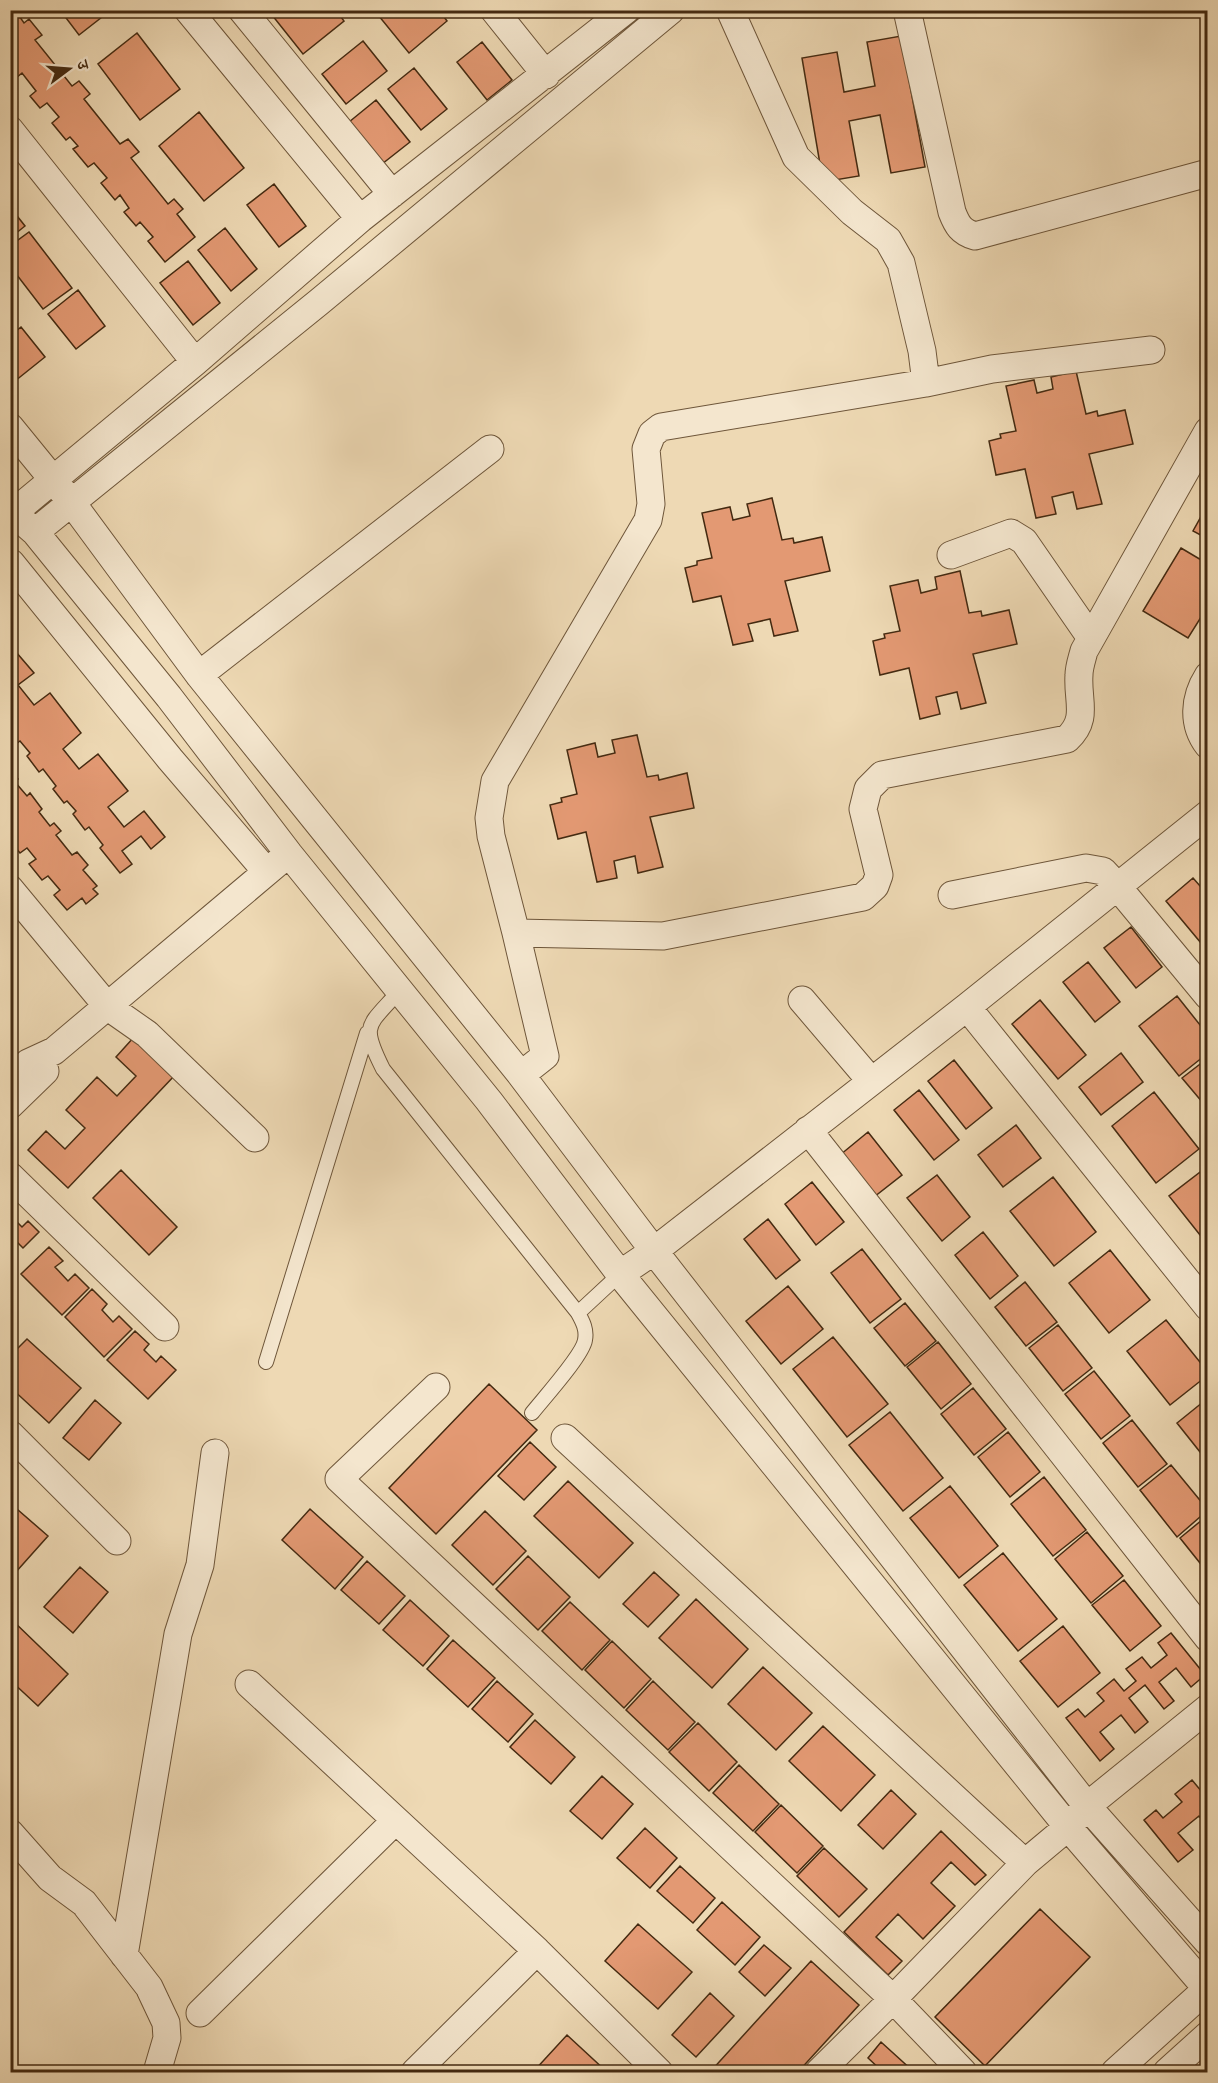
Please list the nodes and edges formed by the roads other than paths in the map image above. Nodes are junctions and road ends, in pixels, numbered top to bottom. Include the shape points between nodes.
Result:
1 (188, 10) edge
2 (242, 10) edge
3 (494, 10) edge
4 (626, 10) edge
5 (671, 10) edge
6 (730, 10) edge
7 (907, 10) edge
8 (546, 75) junction
9 (335, 124) junction
10 (10, 130) edge
11 (304, 150) junction
12 (1208, 173) edge
13 (392, 194) junction
14 (360, 219) junction
15 (1151, 350) dead end
16 (195, 362) junction
17 (926, 383) junction
18 (10, 427) edge
19 (1208, 431) edge
20 (490, 449) dead end
21 (55, 480) junction
22 (72, 503) junction
23 (12, 512) edge
24 (34, 532) junction
25 (951, 555) dead end
26 (10, 563) edge
27 (1091, 638) junction
28 (199, 675) junction
29 (1208, 676) edge
30 (1208, 745) edge
31 (1208, 814) edge
32 (289, 854) junction
33 (266, 871) junction
34 (1117, 886) junction
35 (10, 889) edge
36 (952, 895) dead end
37 (518, 943) junction
38 (400, 990) junction
39 (1208, 996) edge
40 (802, 999) dead end
41 (108, 1006) junction
42 (967, 1007) junction
43 (368, 1031) junction
44 (54, 1051) junction
45 (521, 1075) junction
46 (10, 1080) edge
47 (871, 1081) junction
48 (10, 1105) edge
49 (808, 1130) junction
50 (255, 1138) dead end
51 (10, 1176) edge
52 (654, 1251) junction
53 (620, 1274) junction
54 (1208, 1307) edge
55 (578, 1313) junction
56 (165, 1326) dead end
57 (266, 1362) dead end
58 (436, 1387) dead end
59 (532, 1413) dead end
60 (10, 1434) edge
61 (565, 1438) dead end
62 (215, 1453) dead end
63 (117, 1541) dead end
64 (1208, 1638) edge
65 (249, 1684) dead end
66 (1208, 1708) edge
67 (1087, 1806) junction
68 (395, 1821) junction
69 (1068, 1827) junction
70 (10, 1833) edge
71 (1025, 1863) junction
72 (1208, 1942) edge
73 (537, 1951) junction
74 (124, 1955) junction
75 (1207, 1989) edge
76 (893, 2000) junction
77 (200, 2013) dead end
78 (1206, 2040) edge
79 (157, 2073) edge
80 (415, 2073) edge
81 (659, 2073) edge
82 (819, 2073) edge
83 (963, 2073) edge
84 (1115, 2073) edge
85 (1167, 2073) edge

1 - 11 street
2 - 9 street
3 - 8 street
4 - 8 street
5 - 22 street
6 - 17 street via 796,157 852,212 888,240 901,263
7 - 12 street via 952,212 964,233 975,236
8 - 13 street
9 - 11 street
9 - 13 street
10 - 16 street
11 - 14 street
13 - 14 street
14 - 16 street
15 - 17 street via 992,369
16 - 21 street
17 - 37 street via 661,427 652,434 646,449 651,504 648,520 495,781 489,818 491,836
18 - 21 street
19 - 27 street
20 - 28 street
21 - 22 street
21 - 23 street
22 - 24 street
22 - 28 street
23 - 24 street
24 - 32 street via 169,697
25 - 27 street via 1011,533 1024,541
26 - 33 street
27 - 37 street via 1079,675 1081,719 1067,739 882,775 868,789 862,809 879,875 875,886 863,897 663,936
28 - 45 street
29 - 30 street via 1196,709 1199,734
31 - 34 street
32 - 33 street
32 - 38 street
33 - 41 street
34 - 36 street via 1102,871 1086,868
34 - 39 street
34 - 42 street
35 - 41 street
37 - 45 street via 545,1056
38 - 43 lane
38 - 53 street
40 - 47 street
41 - 44 street
41 - 50 street via 147,1034
42 - 47 street
42 - 54 street
43 - 55 lane via 383,1069
43 - 57 lane
44 - 46 street via 28,1062
44 - 48 street via 43,1074
45 - 52 street
47 - 49 street
49 - 52 street
49 - 64 street
51 - 56 street
52 - 53 street
52 - 67 street
53 - 55 lane
53 - 69 street
55 - 59 lane via 585,1325 585,1342
58 - 76 street via 339,1479
60 - 63 street
61 - 71 street
62 - 74 street via 200,1564 178,1634
65 - 68 street
66 - 67 street
67 - 69 street
67 - 72 street
68 - 73 street
68 - 77 street
69 - 71 street
69 - 75 street
70 - 74 street via 50,1878 84,1903
71 - 76 street
73 - 80 street
73 - 81 street
74 - 79 street via 149,1987 166,2023 167,2037
75 - 84 street
76 - 82 street
76 - 83 street
78 - 85 street

